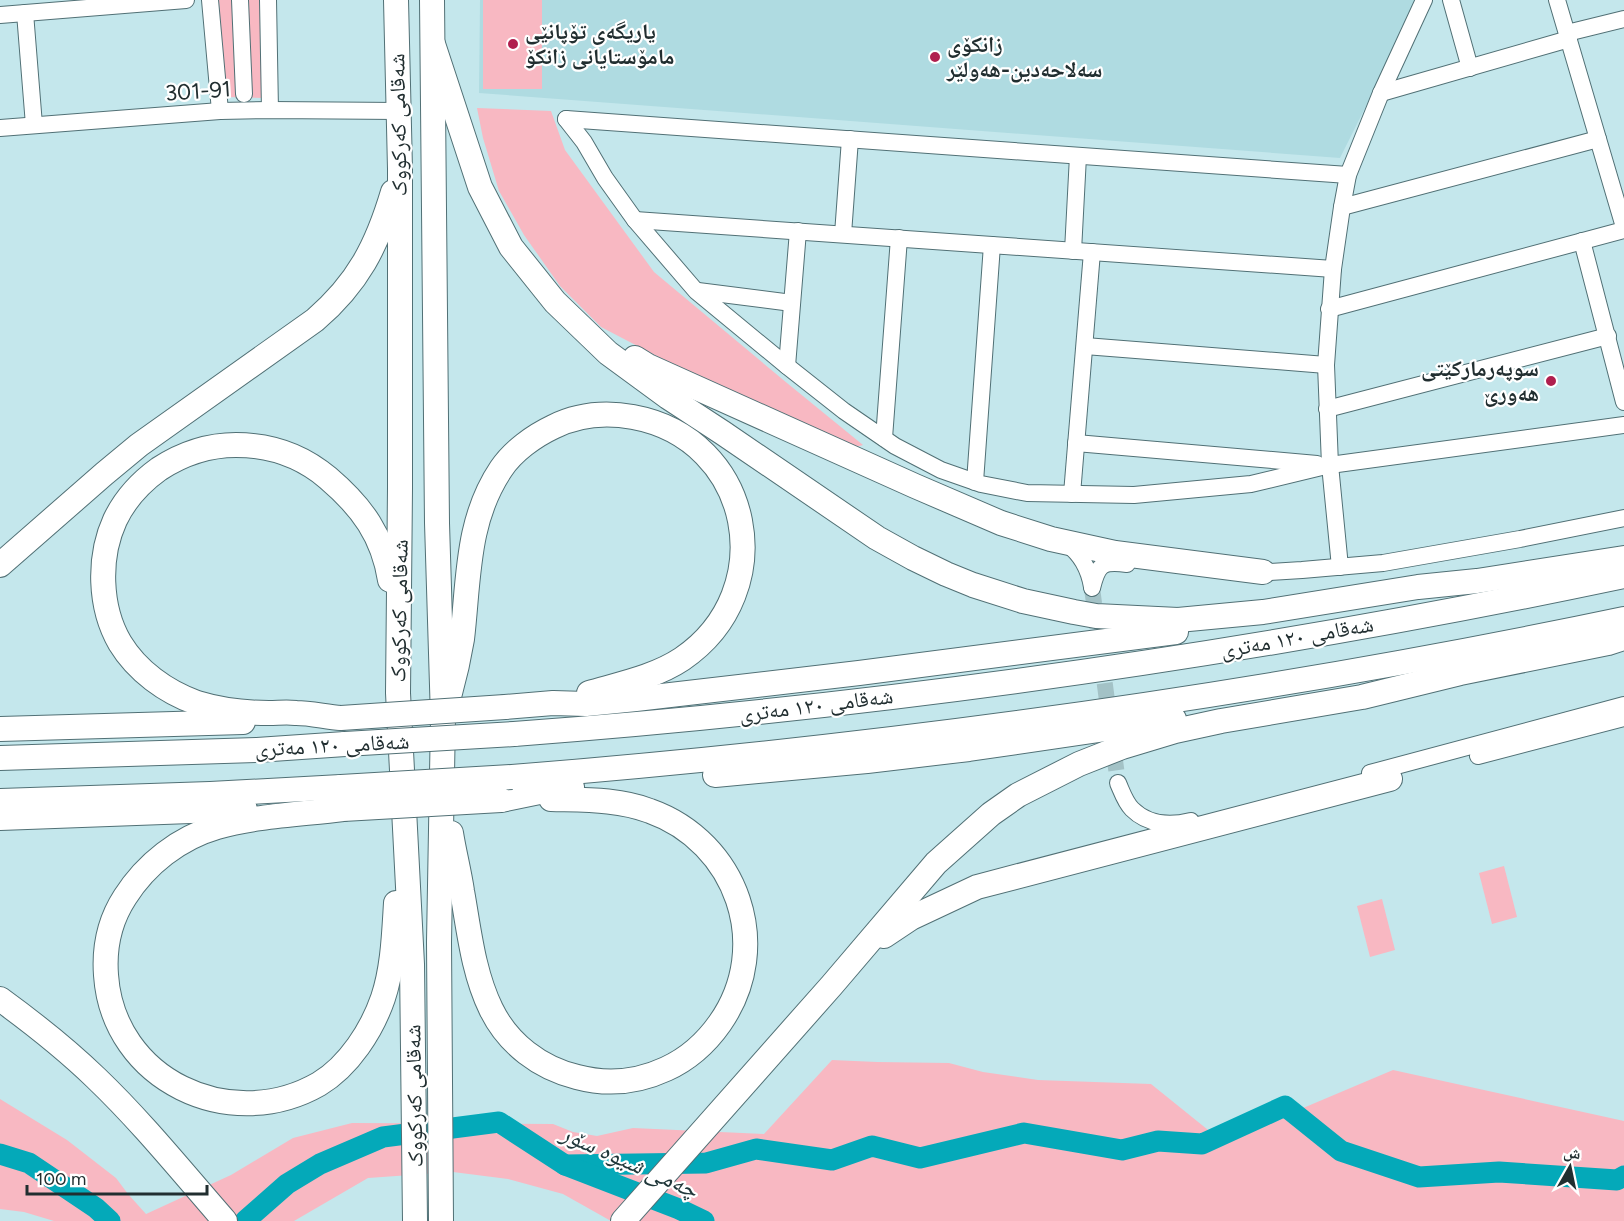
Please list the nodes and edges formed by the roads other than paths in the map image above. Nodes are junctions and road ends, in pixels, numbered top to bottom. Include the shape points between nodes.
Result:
1 (186, 0) edge
2 (210, 0) edge
3 (240, 0) edge
4 (268, 0) edge
5 (396, 0) edge
6 (432, 0) edge
7 (1424, 0) edge
8 (1451, 0) edge
9 (1557, 0) edge
10 (102, 3) edge
11 (13, 11) edge
12 (1624, 19) edge
13 (1568, 36) junction
14 (433, 44) junction
15 (1470, 68) junction
16 (1381, 93) junction
17 (244, 94) dead end
18 (270, 110) junction
19 (220, 111) junction
20 (399, 111) junction
21 (34, 125) junction
22 (0, 128) edge
23 (850, 139) junction
24 (1598, 139) junction
25 (1078, 156) junction
26 (399, 169) junction
27 (1348, 175) junction
28 (1342, 207) junction
29 (635, 219) junction
30 (1624, 229) edge
31 (798, 231) junction
32 (843, 234) junction
33 (898, 238) junction
34 (1582, 241) junction
35 (992, 245) junction
36 (1073, 251) junction
37 (1092, 252) junction
38 (1333, 269) junction
39 (696, 291) junction
40 (792, 303) junction
41 (1329, 309) junction
42 (572, 320) junction
43 (1608, 336) junction
44 (1084, 346) junction
45 (1326, 365) junction
46 (787, 366) junction
47 (1624, 402) edge
48 (1327, 409) junction
49 (1624, 425) edge
50 (884, 438) junction
51 (1076, 443) junction
52 (1330, 465) junction
53 (104, 474) junction
54 (975, 482) junction
55 (1072, 494) junction
56 (1624, 518) edge
57 (1065, 542) junction
58 (0, 549) edge
59 (1624, 558) edge
60 (0, 566) edge
61 (1340, 567) junction
62 (1263, 572) junction
63 (1624, 576) edge
64 (1477, 581) junction
65 (1624, 619) edge
66 (1624, 638) edge
67 (1460, 673) junction
68 (398, 693) junction
69 (554, 703) junction
70 (1624, 705) edge
71 (341, 718) junction
72 (443, 718) junction
73 (1624, 718) edge
74 (0, 729) edge
75 (0, 758) edge
76 (1390, 779) joint
77 (1118, 783) tunnel mouth
78 (403, 787) junction
79 (441, 787) junction
80 (342, 799) junction
81 (501, 800) junction
82 (0, 801) edge
83 (0, 818) edge
84 (832, 985) junction
85 (5, 1004) edge
86 (225, 1221) edge
87 (415, 1221) edge
88 (441, 1221) edge
89 (623, 1221) edge

1 - 10 street
2 - 19 street
3 - 17 street
4 - 18 street
5 - 20 highway, شەقامی کەرکووک
6 - 14 highway, شەقامی کەرکووک
7 - 16 street
8 - 15 street
9 - 13 street
10 - 11 street
11 - 21 street
12 - 13 street
13 - 15 street
13 - 24 street
14 - 42 highway via 480,187 496,219 511,248
14 - 72 highway, شەقامی کەرکووک via 436,514
15 - 16 street
16 - 27 street
18 - 19 street, 301-91
18 - 20 street, 301-91
19 - 21 street, 301-91
20 - 26 highway, شەقامی کەرکووک
21 - 22 street, 301-91
23 - 25 street
23 - 29 street via 566,119
23 - 32 street
24 - 28 street
24 - 30 street
25 - 27 street
25 - 36 street
26 - 53 highway via 367,260 334,303
26 - 68 highway, شەقامی کەرکووک
27 - 28 street
28 - 38 street
29 - 31 street
29 - 39 street
30 - 34 street
31 - 32 street
31 - 40 street
32 - 33 street
33 - 35 street
33 - 50 street
34 - 41 street
34 - 43 street
35 - 36 street
35 - 54 street
36 - 37 street
37 - 38 street
37 - 44 street
38 - 41 street
39 - 40 street
39 - 46 street
40 - 46 street
41 - 45 street
42 - 57 highway via 648,366 1001,523
42 - 64 highway via 608,353 668,397 877,538 946,574 1023,601 1096,616 1178,620 1263,612
43 - 47 street
43 - 48 street
44 - 45 street
44 - 51 street
45 - 48 street
46 - 50 street
48 - 52 street
49 - 52 street
50 - 54 street via 941,470
51 - 52 street
51 - 55 street
52 - 55 street via 1251,484 1134,495
52 - 61 street
53 - 58 highway
53 - 60 highway
54 - 55 street via 1027,493
56 - 61 street via 1503,543
57 - 62 highway via 1115,553
57 - 62 street via 1083,559 1092,588 1099,569 1113,562 1218,574
59 - 64 highway
61 - 62 street
63 - 75 highway, شەقامی ١٢٠ مەتری, bridge via 1243,647 784,709 514,734 257,750
64 - 69 highway via 1264,620 859,674 586,704
65 - 80 highway, شەقامی ١٢٠ مەتری, bridge via 1368,669 1088,713 775,753 512,777
66 - 67 highway
67 - 81 highway via 1296,702 969,749 554,789
67 - 84 highway via 1362,697 1175,731 1122,747 1052,777 1018,795 961,839
68 - 71 highway via 386,560 367,519 337,486 302,460 245,445 204,449 152,474 115,519 103,571 106,608 128,654 157,683 197,703 244,712
68 - 78 highway, شەقامی کەرکووک
69 - 71 highway, bridge
69 - 72 highway via 653,674 681,659 710,634 731,602 742,561 737,507 715,465 671,429 621,415 580,417 543,432 502,467 484,499 476,525 456,673
70 - 77 street via 1175,824 1141,816 1127,802
71 - 74 highway
72 - 79 highway, شەقامی کەرکووک
73 - 76 street
76 - 84 highway via 977,887 911,918 860,957
78 - 80 highway via 403,839 391,962 375,1017 355,1050 319,1084 273,1101 241,1104 212,1100 181,1089 144,1061 123,1033 111,1003 105,965 107,944 120,905 148,868 188,838 218,827
78 - 87 highway, شەقامی کەرکووک via 412,964
79 - 81 highway via 479,979 498,1022 514,1041 530,1056 555,1070 608,1082 651,1075 692,1053 726,1014 743,968 743,919 732,884 720,863 680,825 639,807 594,800
79 - 88 highway, شەقامی کەرکووک
80 - 81 highway, bridge
80 - 82 highway, شەقامی ١٢٠ مەتری via 210,794
80 - 83 highway via 290,807
84 - 89 highway
85 - 86 highway via 96,1078

